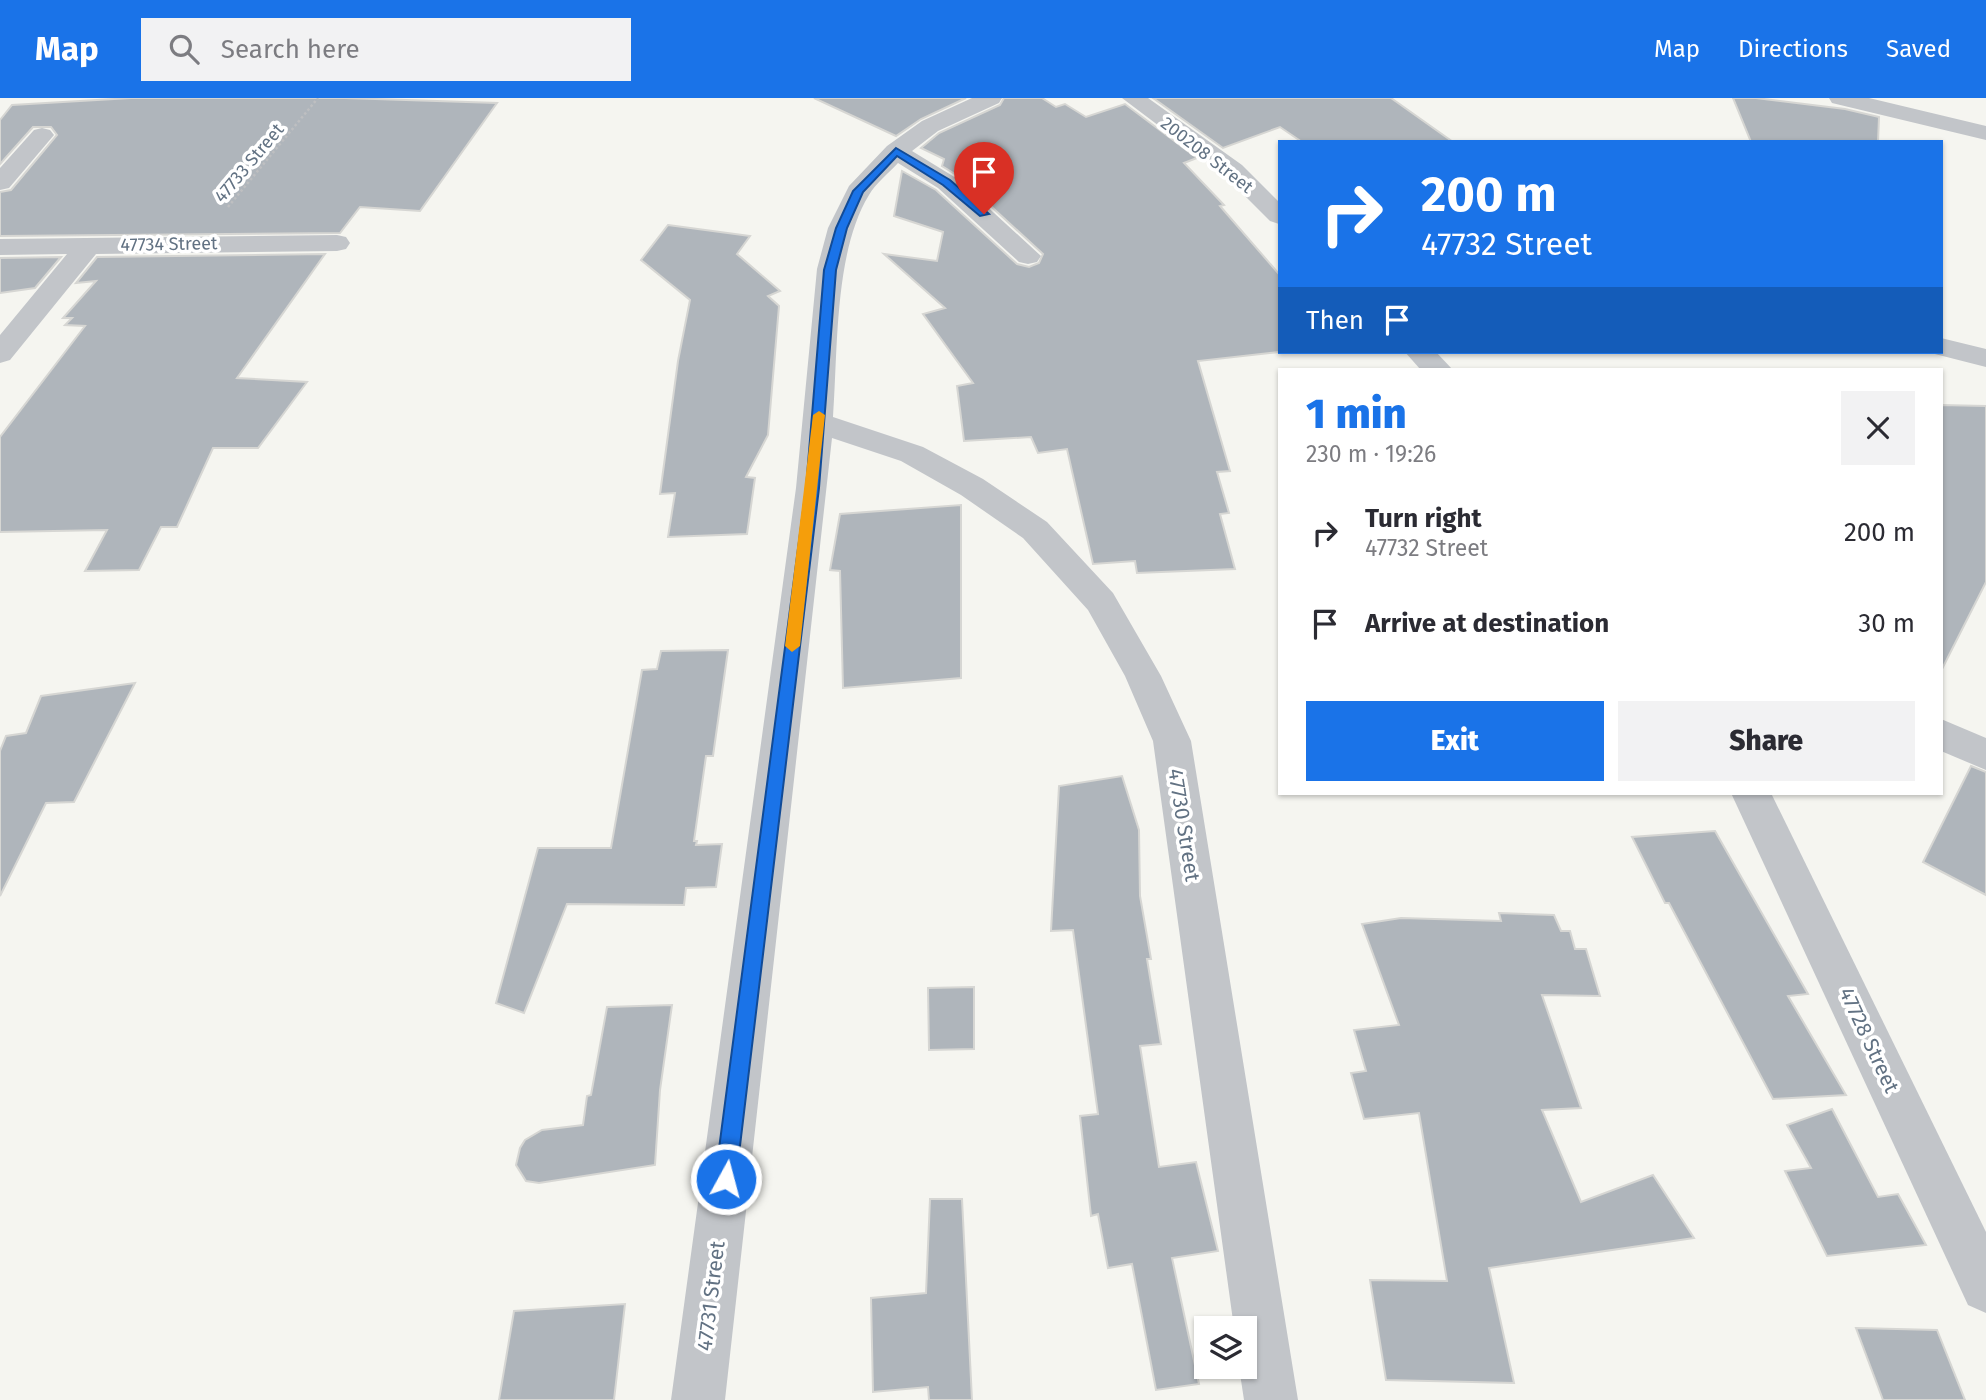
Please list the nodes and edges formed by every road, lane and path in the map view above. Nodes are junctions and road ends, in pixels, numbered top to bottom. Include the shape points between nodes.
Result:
1 (318, 98) edge
2 (991, 98) edge
3 (1133, 98) edge
4 (1840, 98) edge
5 (1986, 133) edge
6 (43, 135) dead end
7 (896, 151) junction
8 (0, 183) edge
9 (1275, 207) edge
10 (199, 243) junction
11 (337, 243) dead end
12 (88, 246) junction
13 (0, 247) edge
14 (1028, 256) dead end
15 (1943, 347) edge
16 (0, 354) edge
17 (1421, 354) edge
18 (1986, 358) edge
19 (1436, 368) edge
20 (818, 423) junction
21 (1943, 735) edge
22 (1986, 755) edge
23 (1752, 795) edge
24 (1986, 1287) edge
25 (698, 1400) edge
26 (1271, 1400) edge

1 - 10 path, 47733 Street
2 - 7 street, 47731 Street via 930,126
3 - 9 street, 200208 Street via 1233,170
4 - 5 street
6 - 8 street
7 - 14 street via 947,183
7 - 20 street, 47731 Street via 858,191 841,228 830,270
10 - 11 street, 47734 Street
10 - 12 street, 47734 Street
12 - 13 street, 47734 Street
12 - 16 street
15 - 18 street
17 - 19 street
20 - 25 street, 47731 Street
20 - 26 street, 47730 Street via 912,454 1035,530 1101,602 1143,676 1172,741
21 - 22 street
23 - 24 street, 47728 Street

